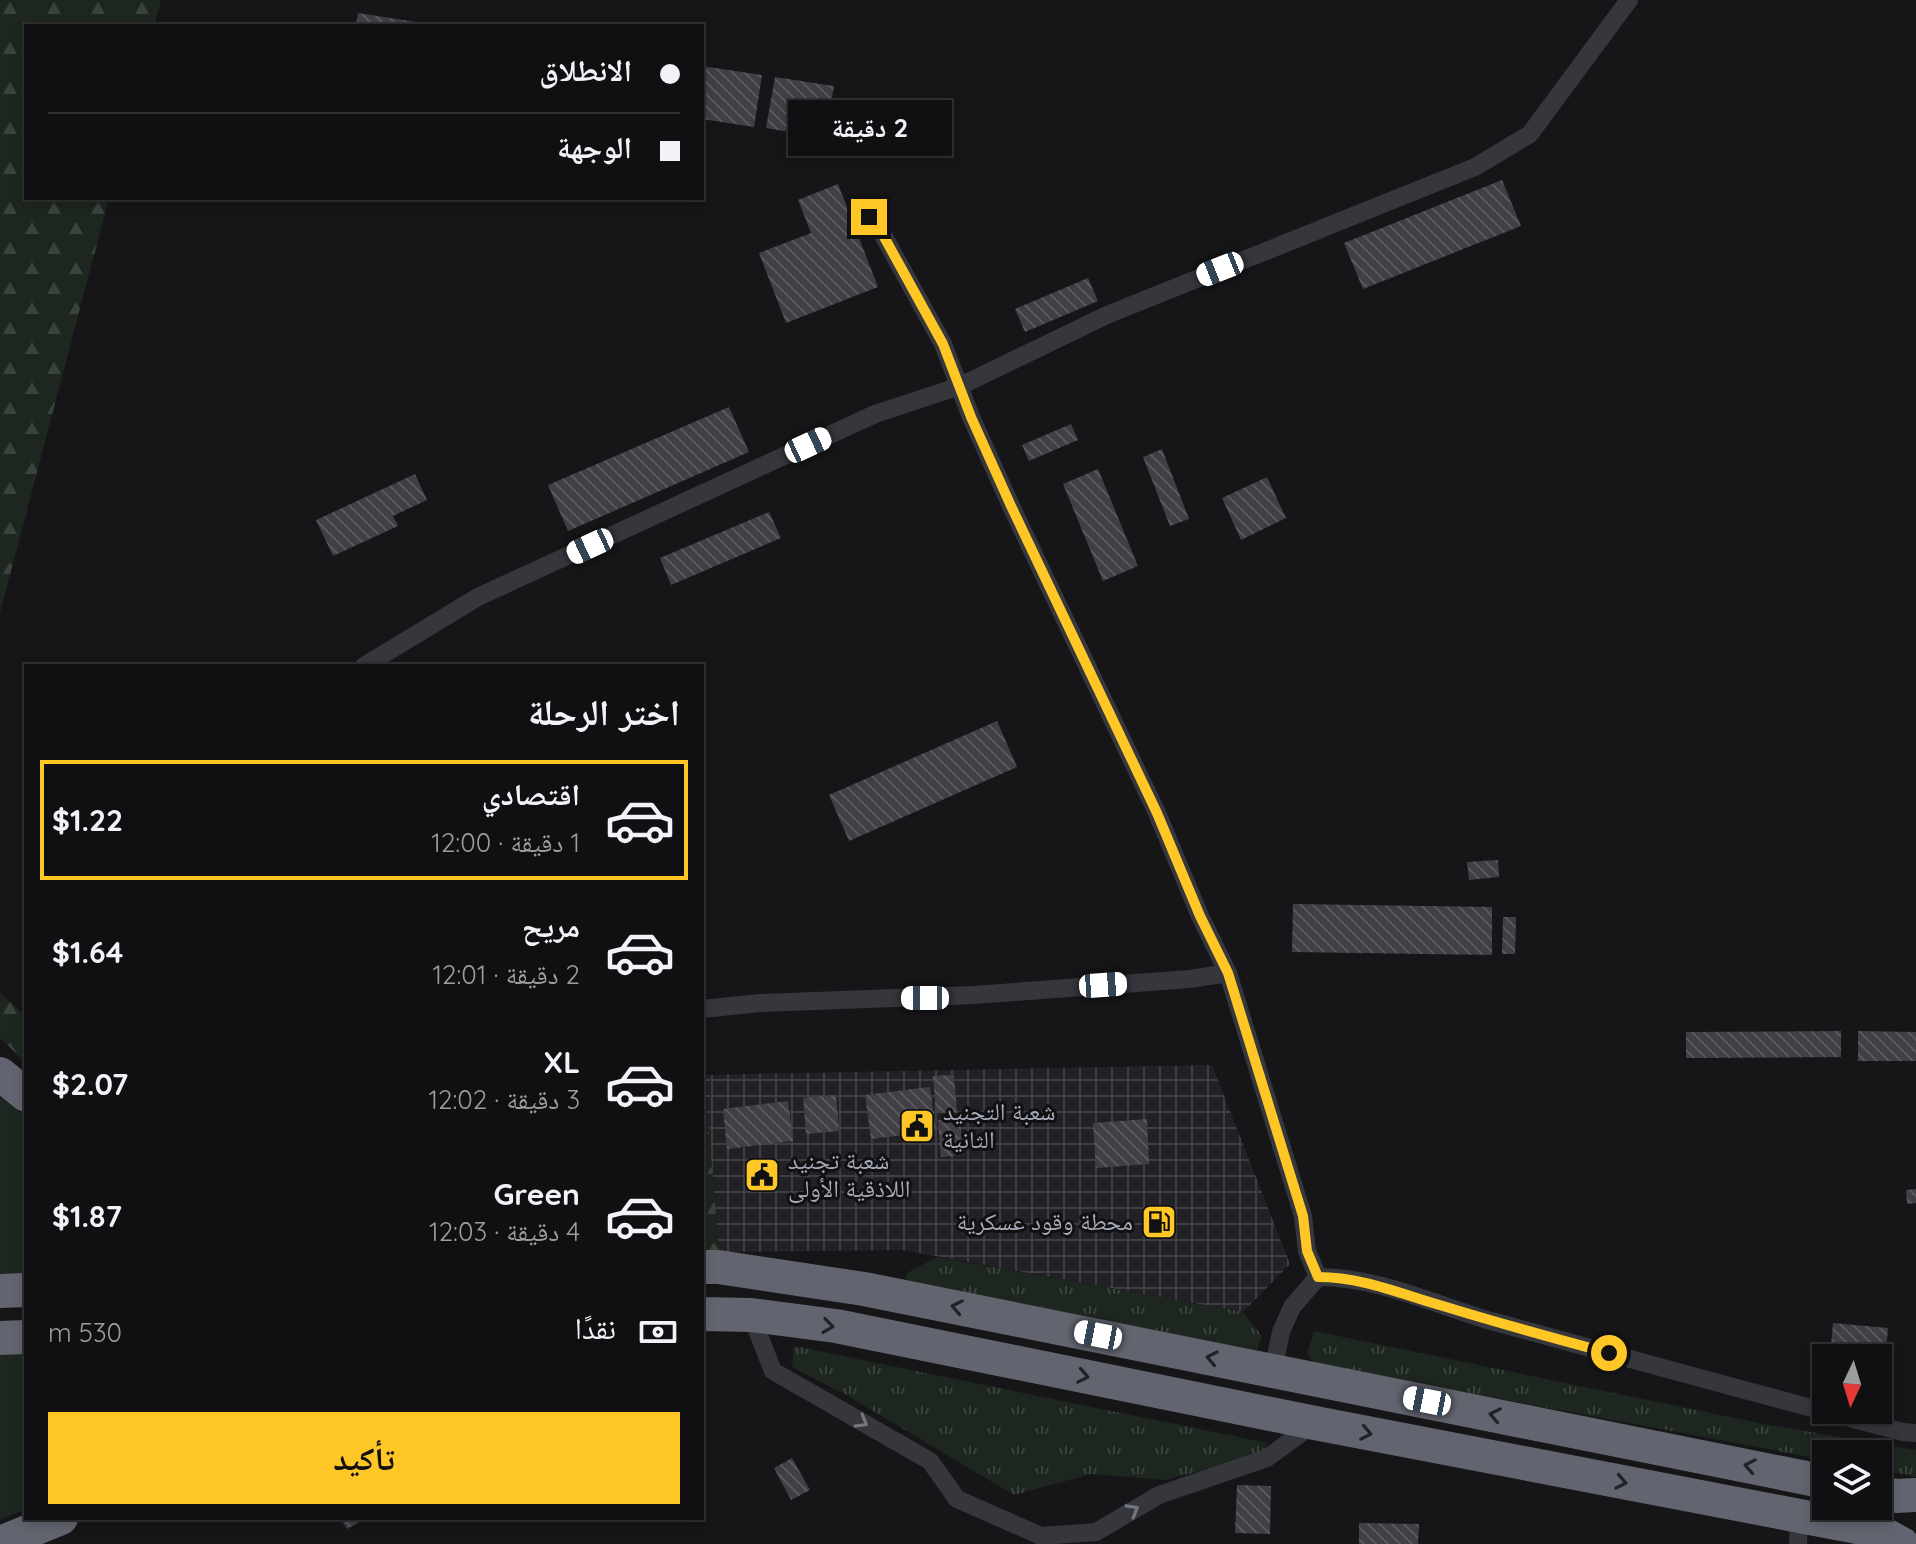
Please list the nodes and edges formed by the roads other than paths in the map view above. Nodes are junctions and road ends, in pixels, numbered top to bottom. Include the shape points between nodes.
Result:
1 (1629, 0) edge
2 (869, 217) dead end
3 (960, 386) junction
4 (367, 664) edge
5 (1228, 973) junction
6 (704, 1009) edge
7 (0, 1074) edge
8 (24, 1093) edge
9 (704, 1267) edge
10 (1318, 1277) junction
11 (24, 1290) edge
12 (0, 1291) edge
13 (704, 1314) edge
14 (751, 1315) junction
15 (704, 1322) edge
16 (24, 1337) edge
17 (0, 1338) edge
18 (1273, 1370) junction
19 (1315, 1423) junction
20 (1916, 1433) edge
21 (1812, 1479) edge
22 (1892, 1495) edge
23 (1916, 1495) edge
24 (56, 1520) edge
25 (1799, 1530) edge
26 (0, 1543) edge
27 (1902, 1544) edge

1 - 3 street via 1530,134 1475,167 1107,315
2 - 3 street via 936,330
3 - 4 street via 875,414 478,597
3 - 5 street
5 - 6 street via 974,995
5 - 10 street
7 - 8 highway
18 -> 9 highway via 864,1289
10 - 18 street via 1292,1307
10 - 20 street via 1367,1282 1551,1337
11 - 12 highway
13 - 14 highway
14 - 15 highway
14 -> 19 highway via 836,1326
14 -> 19 street via 773,1371 930,1461 957,1499 1041,1536 1096,1532 1159,1495 1267,1458
16 - 17 highway
21 -> 18 highway
19 -> 25 highway
22 - 23 highway
24 - 26 highway
25 - 27 highway via 1878,1531

